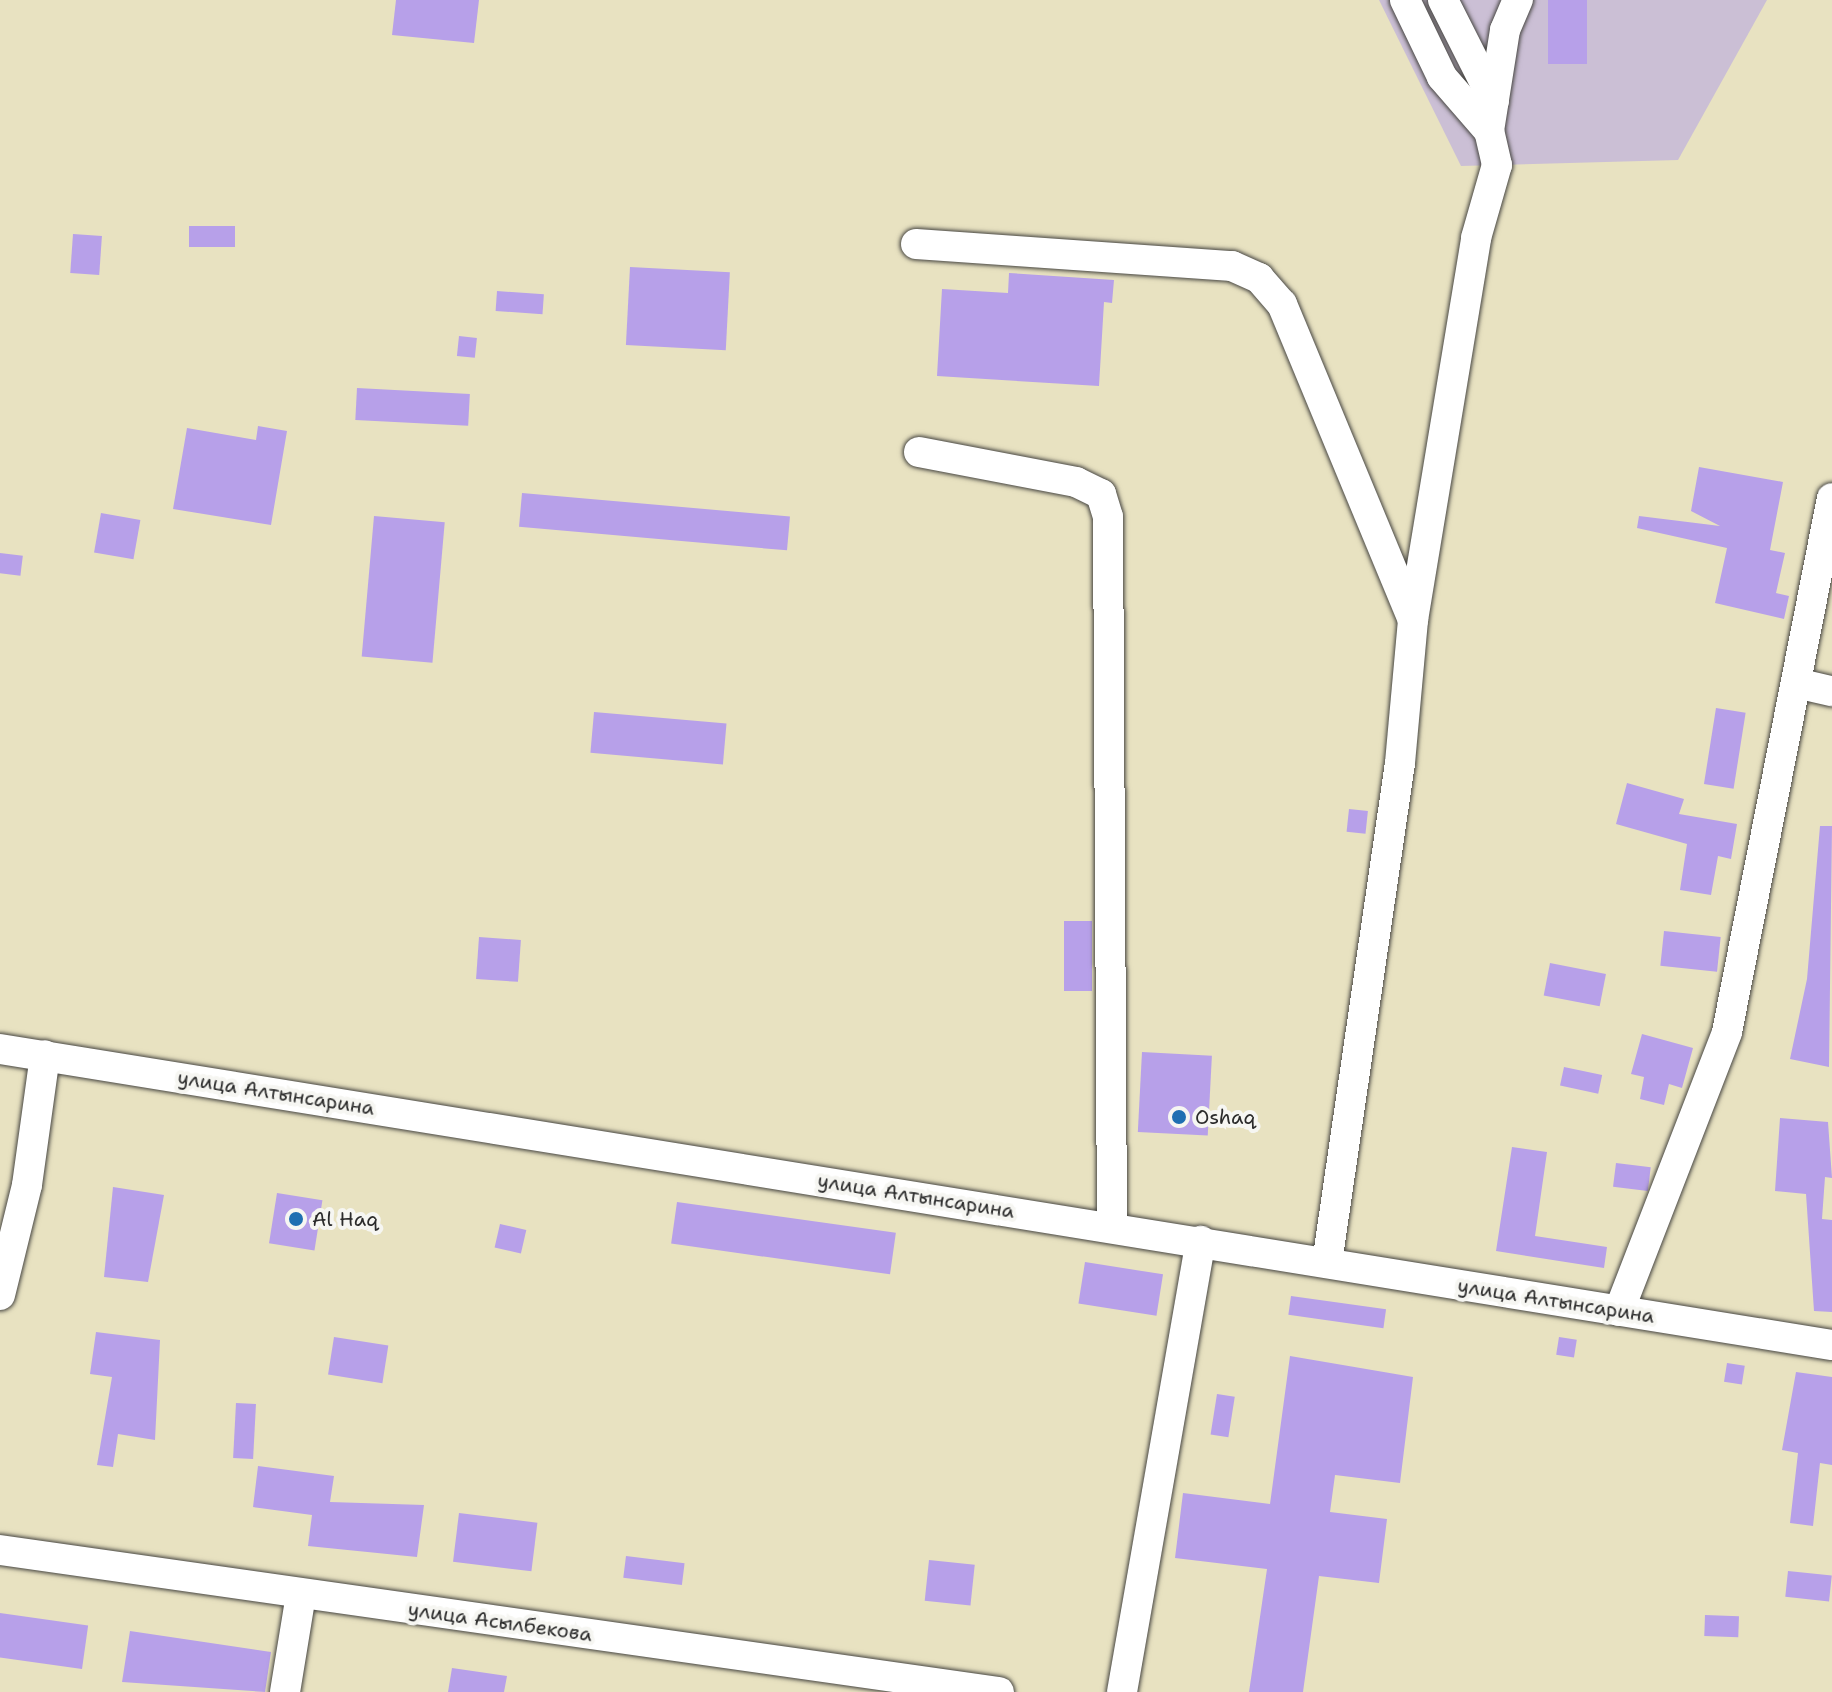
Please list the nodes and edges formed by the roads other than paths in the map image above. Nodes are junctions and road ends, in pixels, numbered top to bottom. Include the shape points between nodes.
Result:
1 (1405, 0) edge
2 (1443, 0) edge
3 (1518, 0) edge
4 (1494, 101) junction
5 (1489, 131) junction
6 (916, 244) dead end
7 (919, 452) dead end
8 (1832, 498) edge
9 (1413, 620) junction
10 (1796, 683) junction
11 (1832, 691) edge
12 (0, 1049) edge
13 (45, 1055) junction
14 (1112, 1227) junction
15 (1201, 1241) junction
16 (1327, 1263) junction
17 (0, 1295) edge
18 (1619, 1311) junction
19 (1832, 1345) edge
20 (0, 1550) edge
21 (301, 1594) junction
22 (285, 1692) edge
23 (999, 1692) edge
24 (1122, 1692) edge

1 - 5 street via 1442,77
2 - 4 street
3 - 4 street via 1505,30
4 - 5 street
5 - 9 street via 1497,165 1476,238
6 - 9 street via 1232,266 1259,278 1282,304
7 - 14 street via 1076,482 1101,494 1108,517
8 - 10 street
9 - 16 street via 1400,763
10 - 11 street
10 - 18 street via 1727,1032
12 - 13 street, улица Алтынсарина
13 - 14 street, улица Алтынсарина
13 - 17 street via 27,1185
14 - 15 street, улица Алтынсарина
15 - 16 street, улица Алтынсарина
15 - 24 street
16 - 18 street, улица Алтынсарина
18 - 19 street, улица Алтынсарина
20 - 21 street, улица Асылбекова
21 - 22 street
21 - 23 street, улица Асылбекова

